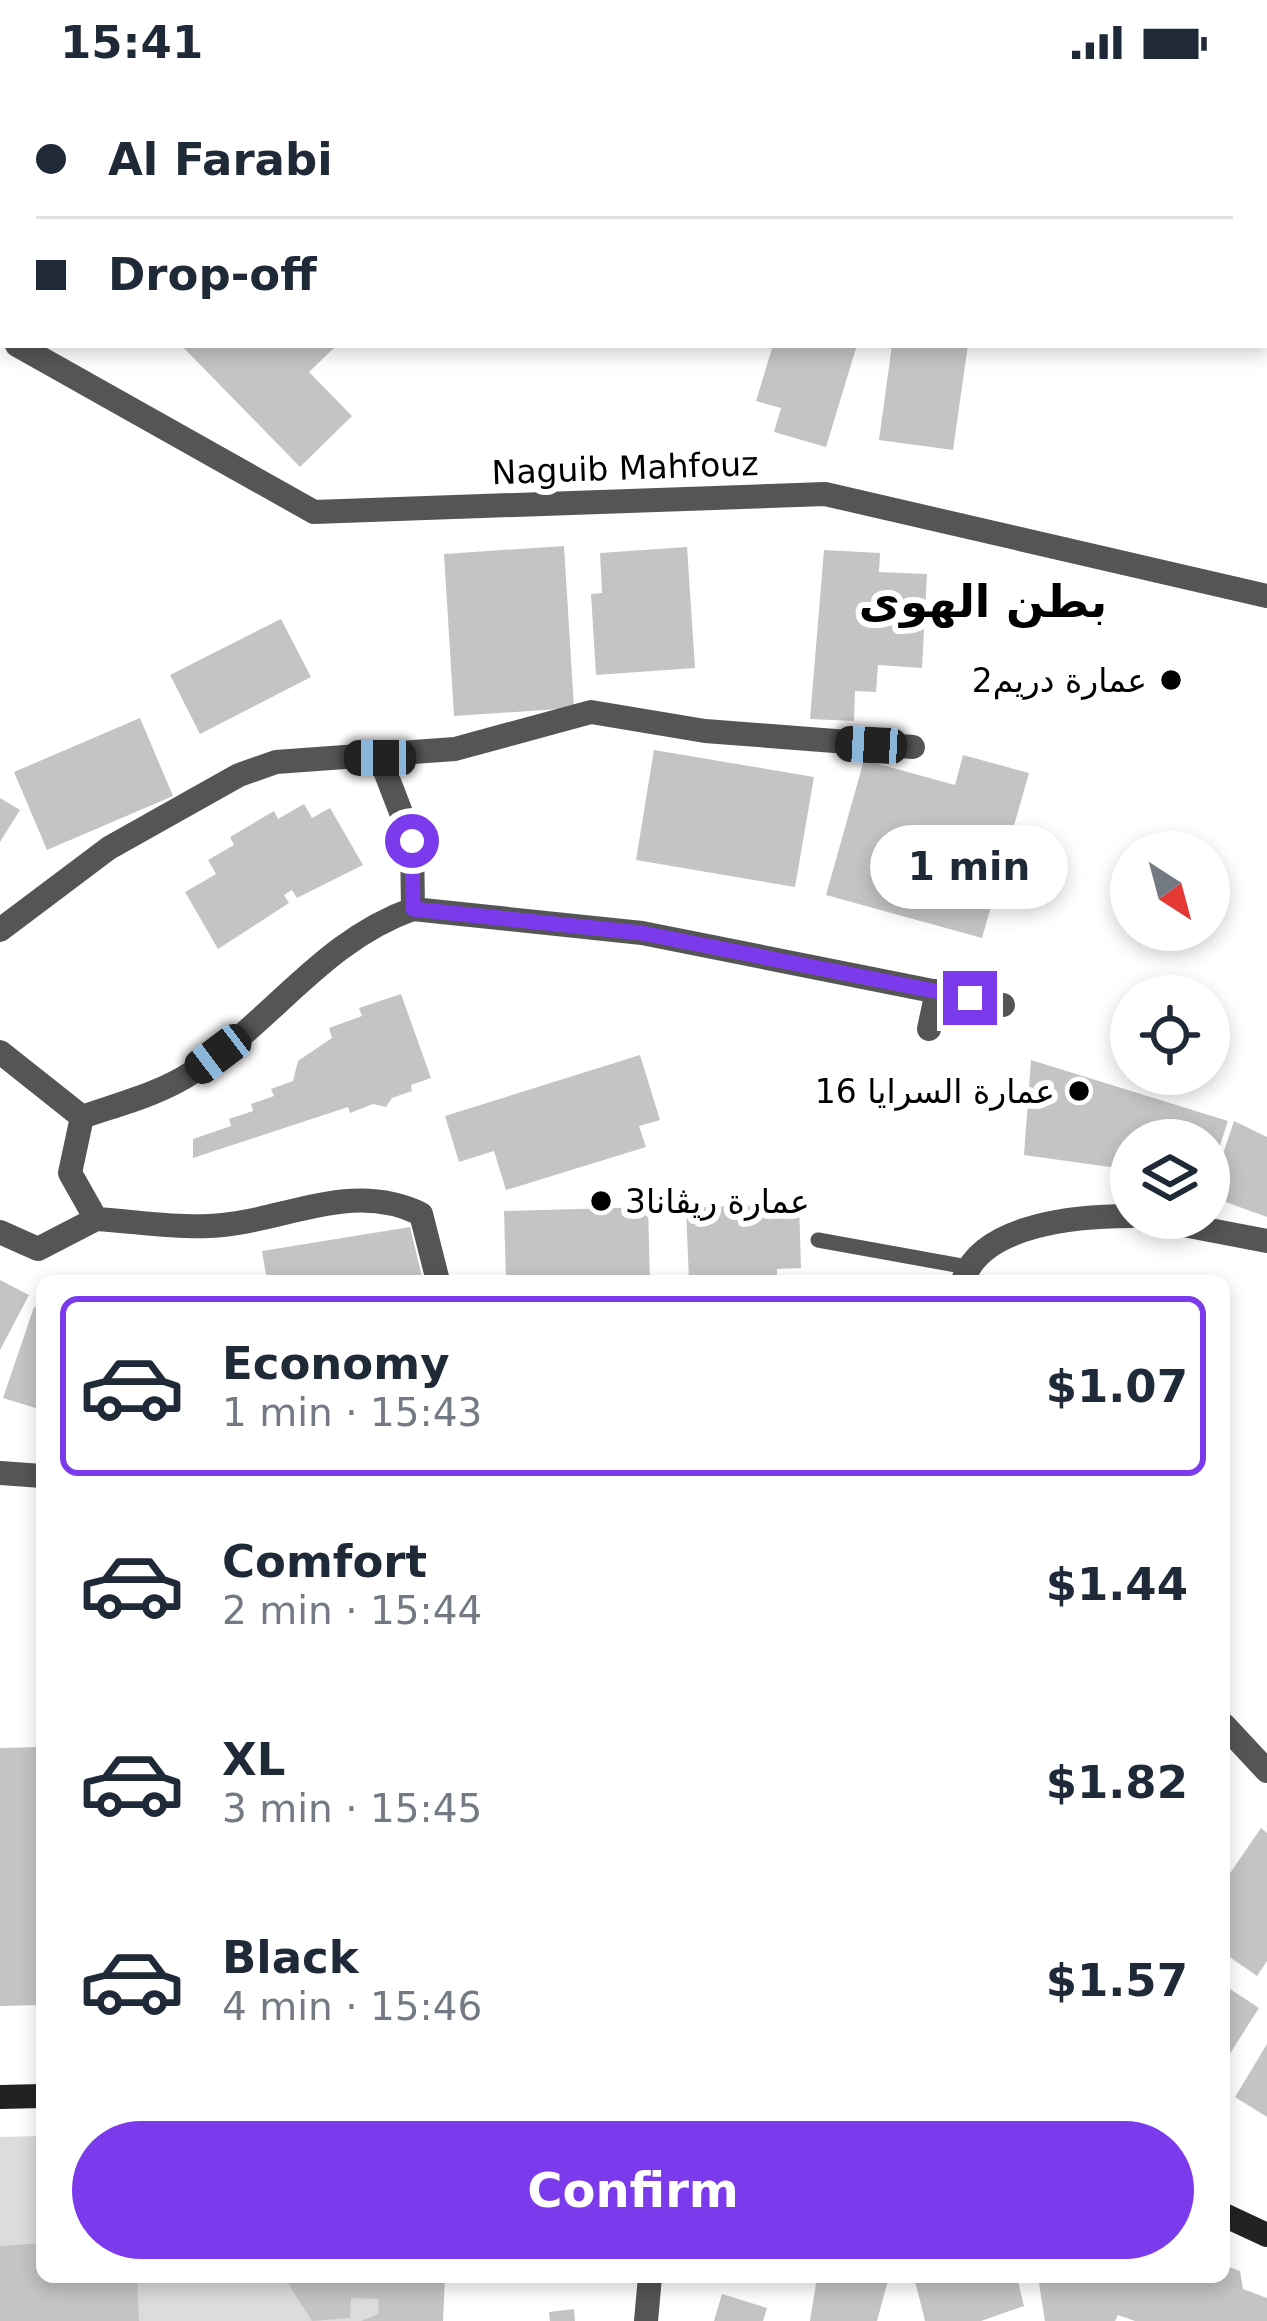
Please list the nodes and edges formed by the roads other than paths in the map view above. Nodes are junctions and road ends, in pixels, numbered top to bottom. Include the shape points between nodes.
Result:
1 (30, 348) edge
2 (1267, 596) edge
3 (913, 747) dead end
4 (380, 758) junction
5 (413, 909) junction
6 (0, 930) edge
7 (937, 992) junction
8 (1004, 1005) dead end
9 (929, 1028) dead end
10 (0, 1052) edge
11 (82, 1117) junction
12 (1110, 1216) edge
13 (96, 1219) junction
14 (0, 1232) edge
15 (1230, 1234) edge
16 (818, 1240) dead end
17 (1267, 1241) edge
18 (965, 1274) edge
19 (436, 1275) edge
20 (0, 1473) edge
21 (36, 1476) edge
22 (1230, 1731) edge
23 (1267, 1771) edge
24 (36, 2096) edge
25 (0, 2097) edge
26 (1230, 2218) edge
27 (1267, 2235) edge
28 (649, 2283) edge
29 (646, 2321) edge

1 - 2 street, Naguib Mahfouz via 314,512 825,494
3 - 4 street via 592,712 455,749
4 - 5 street via 412,841
4 - 6 street via 308,756 239,775 109,848
5 - 7 street via 642,933
5 - 11 street via 347,941 196,1071
7 - 8 street
7 - 9 street
10 - 11 street
11 - 13 street via 70,1173
12 - 18 street via 1069,1216 1016,1233
13 - 14 street via 38,1249
13 - 19 street via 211,1226 361,1197 395,1202 421,1214
15 - 17 street
16 - 18 lane
20 - 21 street
22 - 23 street
24 - 25 main road
26 - 27 main road
28 - 29 street

